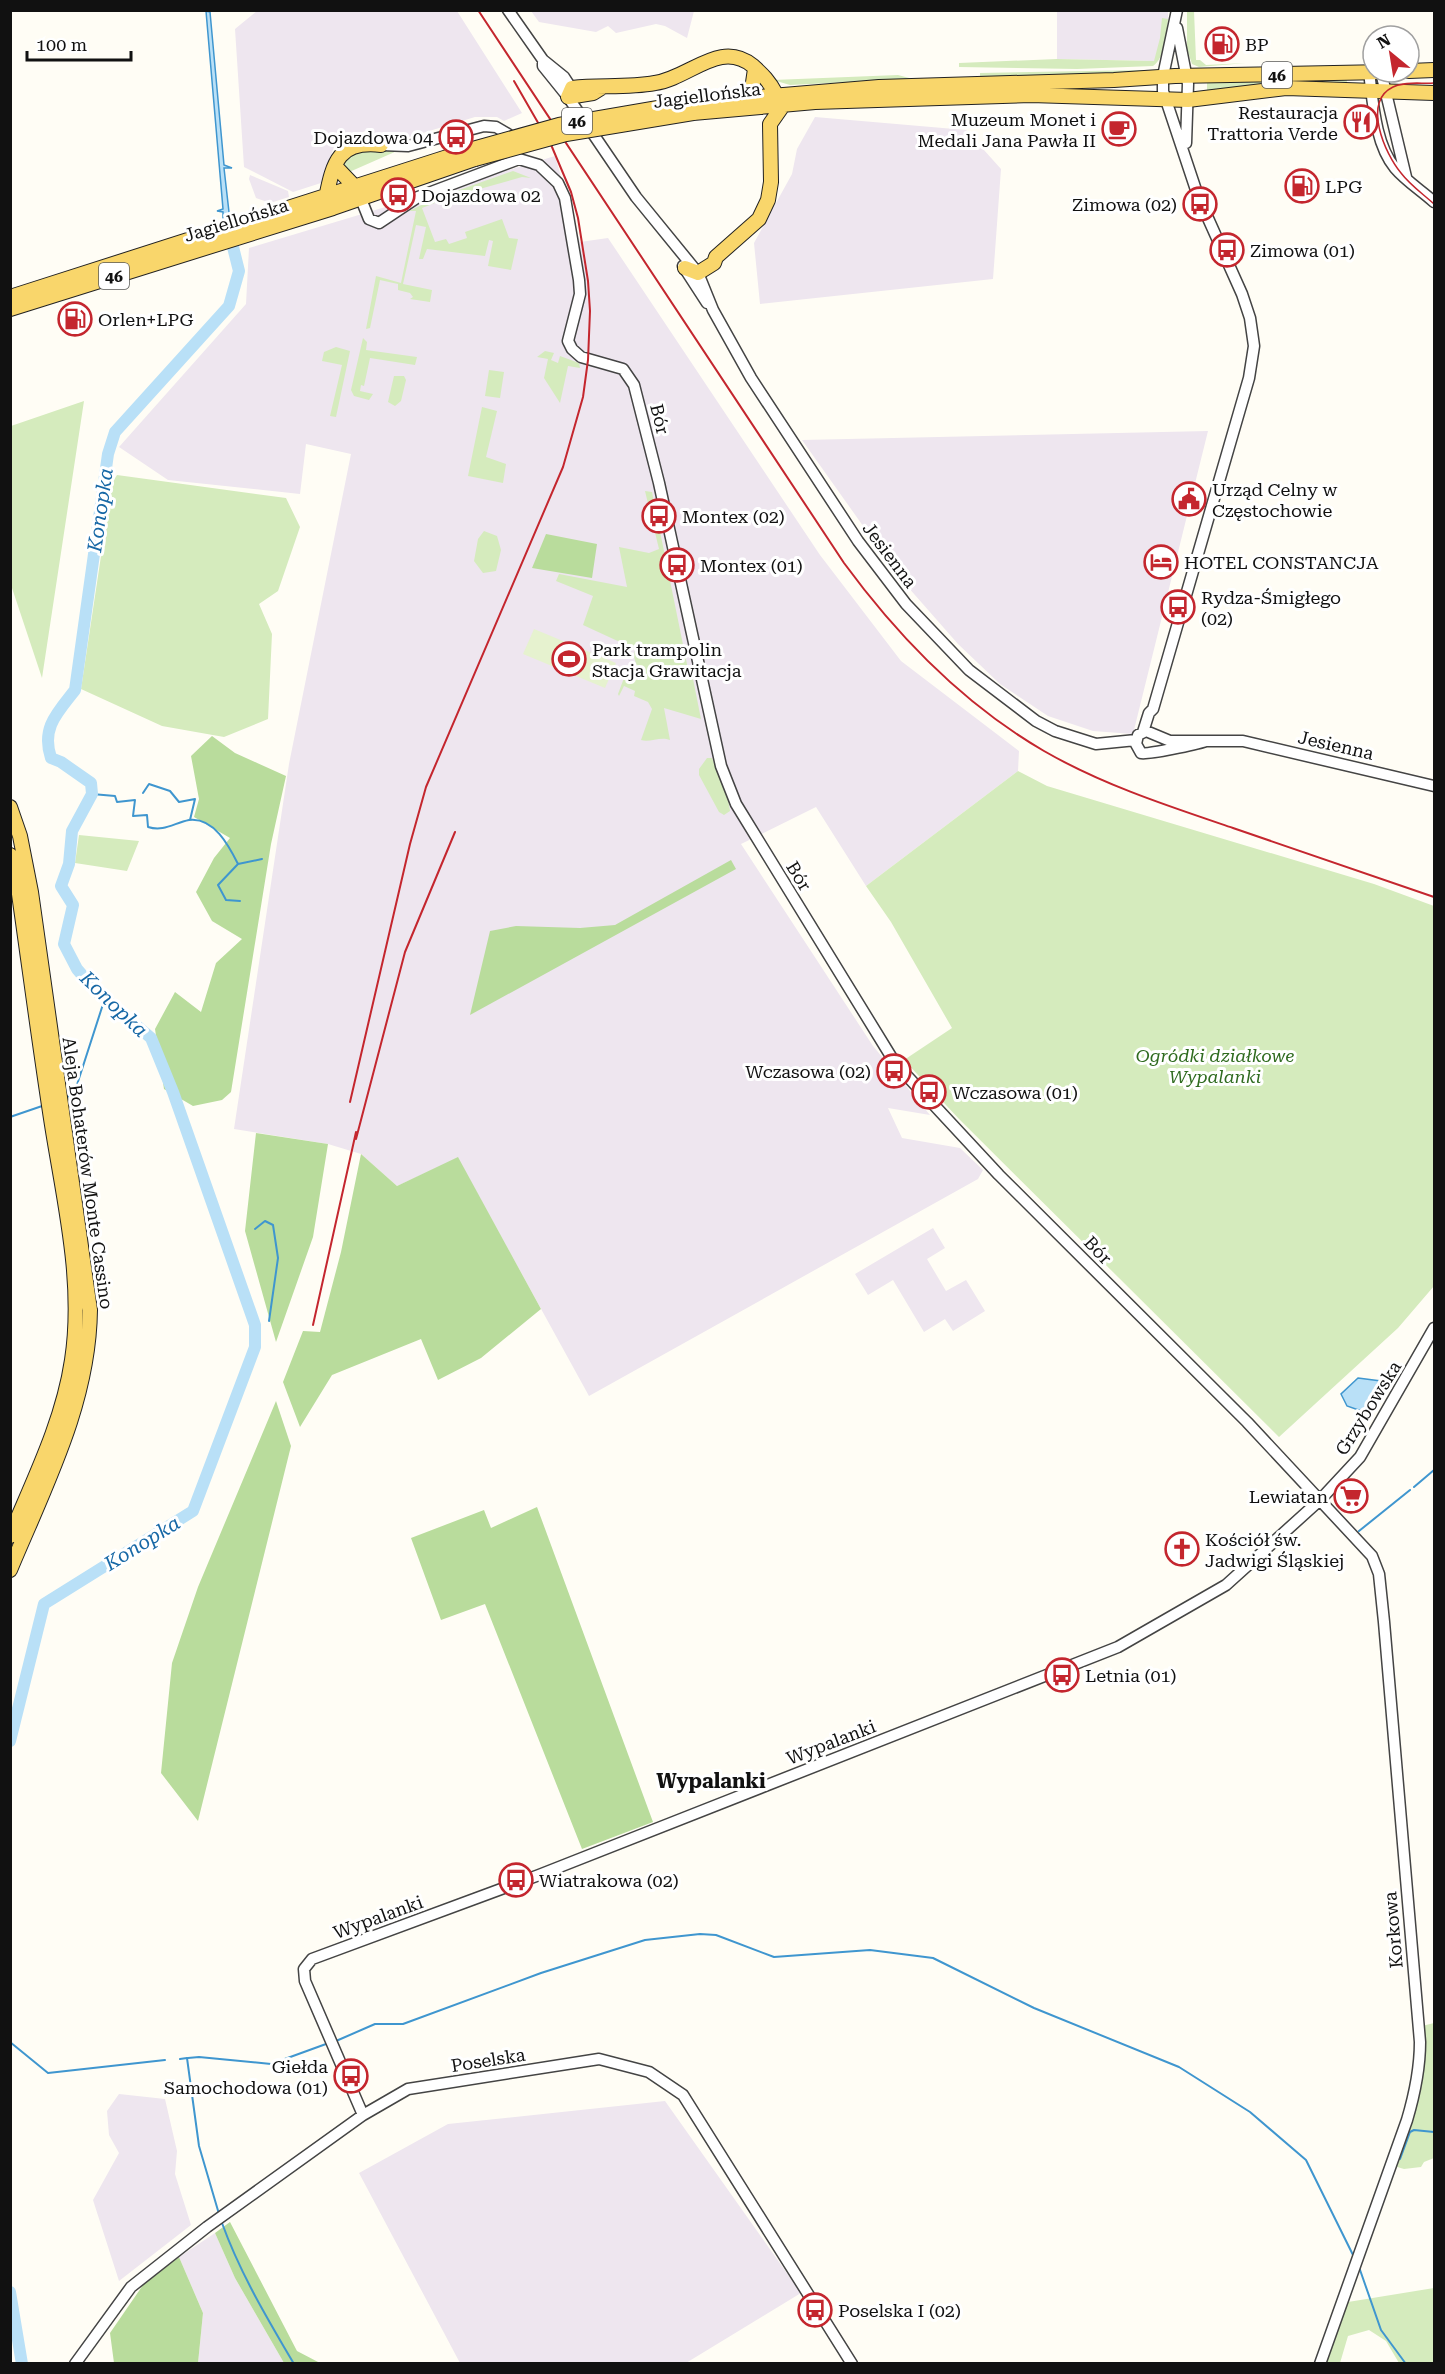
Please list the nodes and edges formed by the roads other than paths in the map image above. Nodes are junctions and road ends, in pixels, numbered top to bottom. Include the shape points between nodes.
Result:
1 (508, 10) edge
2 (1177, 10) edge
3 (755, 69) junction
4 (1361, 72) edge
5 (1163, 76) junction
6 (1185, 76) junction
7 (1377, 84) edge
8 (1379, 92) junction
9 (1434, 93) edge
10 (572, 94) junction
11 (780, 99) junction
12 (1166, 100) junction
13 (1188, 100) junction
14 (752, 102) junction
15 (770, 124) junction
16 (381, 145) joint
17 (519, 159) junction
18 (1188, 161) junction
19 (335, 166) junction
20 (1406, 177) junction
21 (358, 193) junction
22 (326, 198) junction
23 (1434, 202) edge
24 (245, 230) junction
25 (216, 239) junction
26 (692, 272) junction
27 (10, 297) edge
28 (10, 309) edge
29 (1146, 738) junction
30 (1206, 741) junction
31 (1155, 753) junction
32 (1434, 786) edge
33 (10, 807) edge
34 (10, 855) edge
35 (55, 1101) junction
36 (1434, 1328) edge
37 (1320, 1500) junction
38 (10, 1536) edge
39 (10, 1570) edge
40 (363, 2115) junction
41 (75, 2364) edge
42 (852, 2364) edge
43 (1320, 2364) edge

1 - 10 street via 543,60 543,66
2 - 5 street
2 - 6 street
3 - 10 main road via 736,57 719,56 670,80
3 - 11 main road via 767,78
3 - 14 main road
4 - 6 main road, Jagiellońska / 46
5 - 6 main road, Jagiellońska / 46
5 - 11 main road, Jagiellońska / 46 via 879,87
5 - 12 street
6 - 13 street
7 - 8 street
8 - 9 main road, Jagiellońska / 46
8 - 13 main road, Jagiellońska / 46 via 1286,88
8 - 20 street
8 - 20 street via 1383,147 1396,169
10 - 26 street via 619,174
11 - 12 main road, Jagiellońska / 46 via 1058,94
11 - 14 main road, Jagiellońska / 46
11 - 15 main road
12 - 13 main road, Jagiellońska / 46
12 - 18 street
13 - 18 street
14 - 15 main road
14 - 21 main road, Jagiellońska / 46, bridge via 690,108 472,155
15 - 26 main road via 771,182 759,219 716,257 710,257
16 - 17 street via 408,146 488,126 508,134
16 - 19 main road via 351,147
17 - 21 street via 418,197 379,223 369,219
17 - 37 street, Bór via 539,165 553,176 564,198 580,287 568,332 570,345 581,357 623,369 634,386 721,766 740,811 895,1063 959,1134
18 - 29 street via 1198,196 1242,294 1254,346 1249,378
19 - 21 main road
19 - 22 main road via 331,169
20 - 23 street
21 - 22 main road, Jagiellońska / 46
21 - 24 main road, Jagiellońska / 46
22 - 24 main road, Jagiellońska / 46
24 - 25 main road, Jagiellońska / 46
25 - 27 main road, Jagiellońska / 46
25 - 28 main road, Jagiellońska / 46
26 - 29 street, Jesienna via 751,378 858,541 938,640 991,689 1036,721 1075,739 1111,744
29 - 30 street, Jesienna
29 - 31 street via 1160,747
29 - 31 street via 1145,755
30 - 31 street
30 - 32 street, Jesienna via 1243,741
33 - 35 main road, Aleja Bohaterów Monte Cassino via 31,892
34 - 35 main road, Aleja Bohaterów Monte Cassino
35 - 38 main road, Aleja Bohaterów Monte Cassino via 76,1294 76,1328 64,1400
35 - 39 main road, Aleja Bohaterów Monte Cassino via 87,1284 88,1340 76,1404
36 - 37 street, Grzybowska via 1360,1457
37 - 40 street, Wypalanki via 1226,1585 1118,1647 539,1875 312,1959 304,1970 305,1981
37 - 43 street, Korkowa via 1358,1537 1379,1574 1420,2042 1416,2090
40 - 41 street, Poselska via 131,2287
40 - 42 street, Poselska via 408,2089 599,2059 649,2072 683,2095

